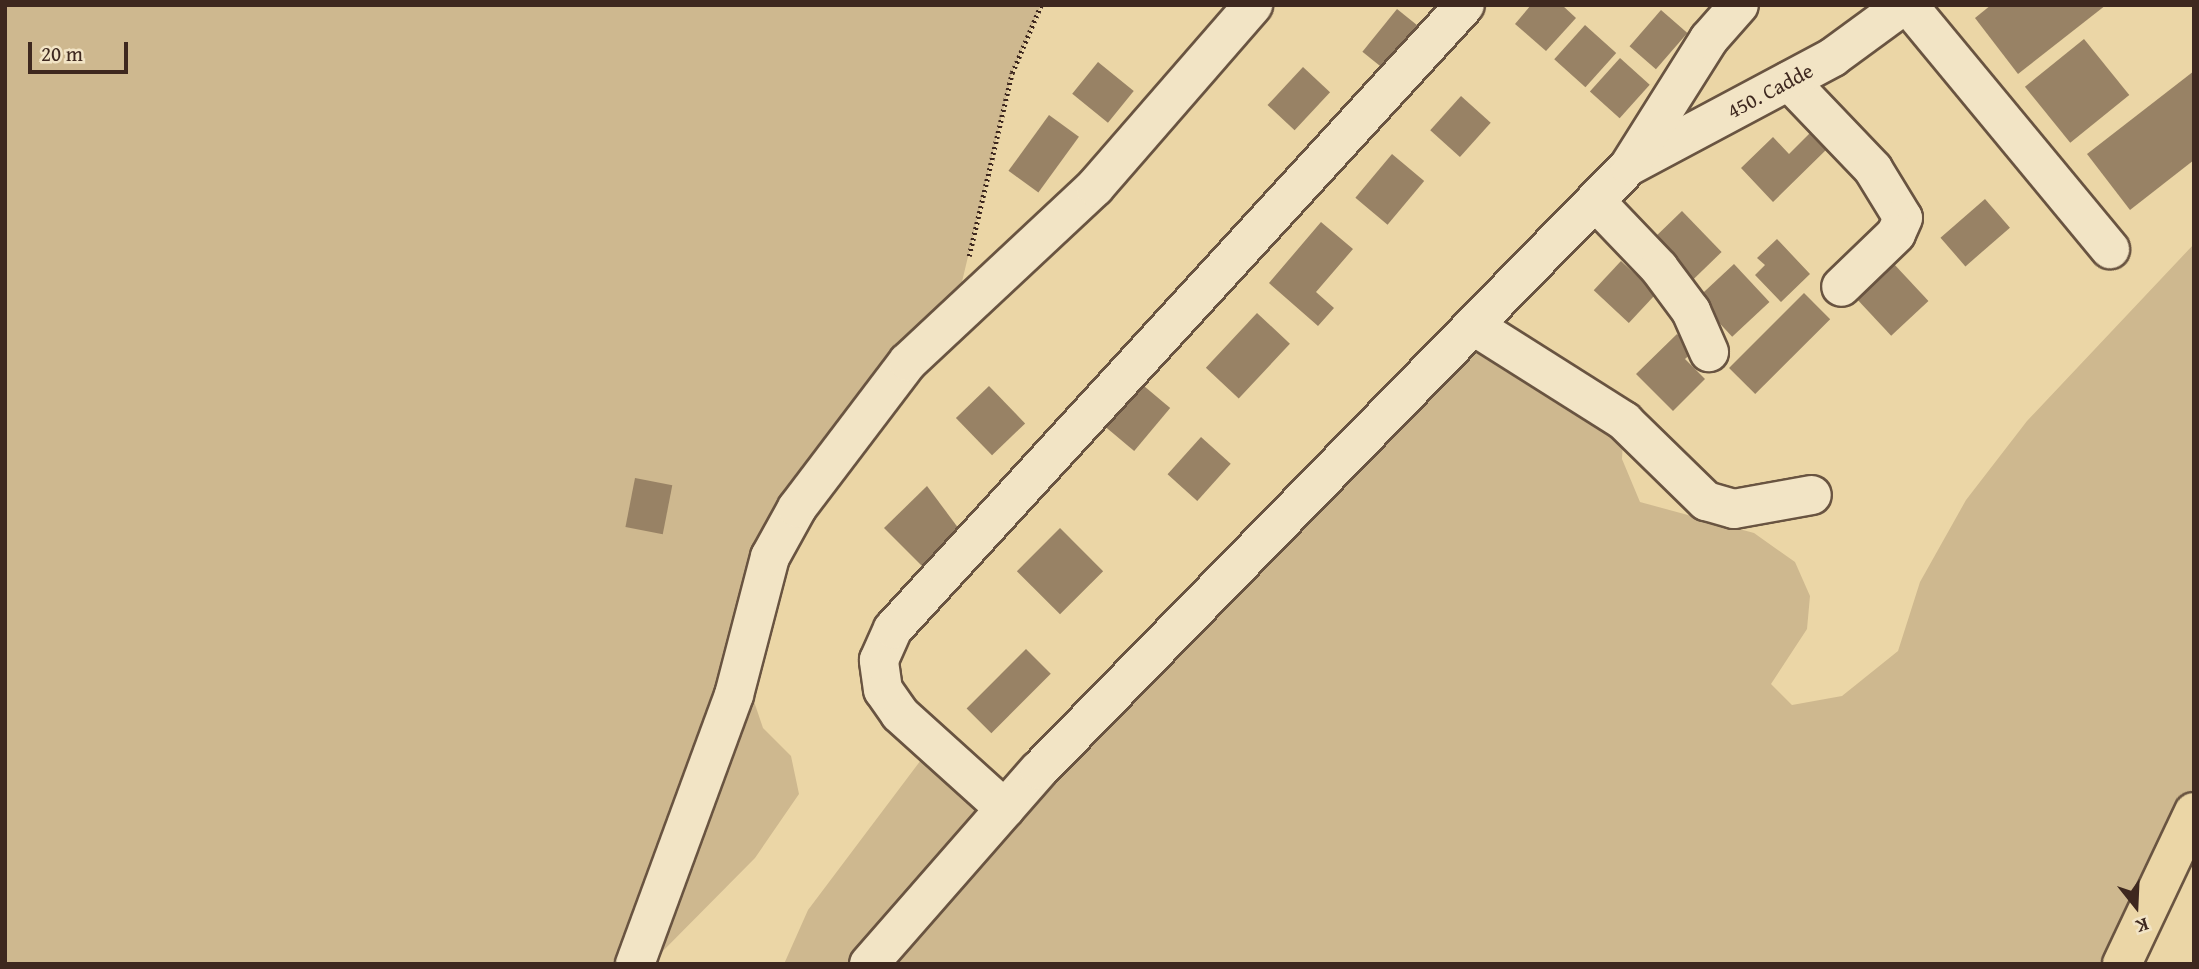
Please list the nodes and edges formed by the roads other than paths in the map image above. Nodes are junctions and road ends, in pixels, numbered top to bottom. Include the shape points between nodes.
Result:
1 (1253, 5) edge
2 (1465, 5) edge
3 (1906, 5) edge
4 (1733, 7) edge
5 (1789, 81) junction
6 (1629, 166) junction
7 (1595, 201) junction
8 (2110, 249) dead end
9 (1841, 287) dead end
10 (1474, 326) junction
11 (1709, 352) dead end
12 (1812, 495) dead end
13 (1005, 809) junction
14 (2194, 813) edge
15 (635, 964) edge
16 (869, 964) edge
17 (2122, 964) edge

1 - 15 street via 1095,187 908,362 797,508 770,557 734,695
2 - 13 street via 893,629 879,660 883,690 900,714
3 - 5 street, 450. Cadde
3 - 8 street
4 - 6 street
5 - 6 street, 450. Cadde
5 - 9 street via 1873,169 1902,218 1896,234
6 - 7 street
7 - 10 street
7 - 11 street via 1659,268 1691,310
10 - 12 street via 1624,421 1706,501 1734,509
10 - 13 street
13 - 16 street
14 - 17 main road

